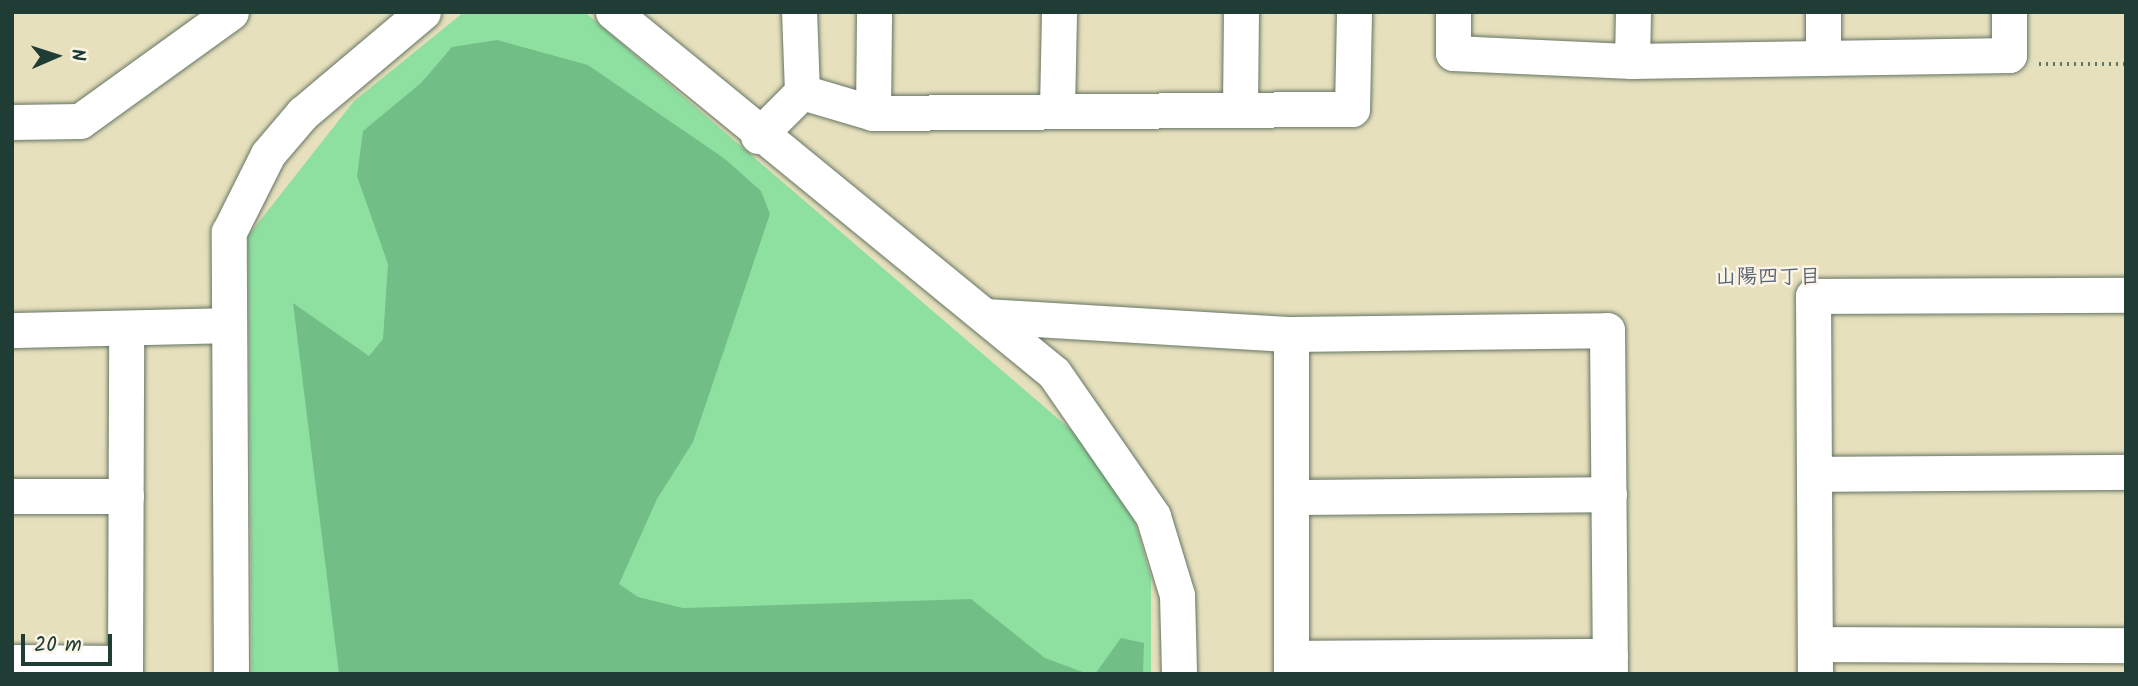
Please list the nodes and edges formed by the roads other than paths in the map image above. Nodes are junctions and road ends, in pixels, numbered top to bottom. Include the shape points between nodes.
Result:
1 (231, 12) edge
2 (613, 12) edge
3 (799, 12) edge
4 (874, 12) edge
5 (1059, 12) edge
6 (1241, 12) edge
7 (1354, 12) edge
8 (1453, 12) edge
9 (1633, 12) edge
10 (1823, 12) edge
11 (2009, 12) edge
12 (404, 18) edge
13 (1823, 58) junction
14 (1632, 61) junction
15 (802, 92) junction
16 (1240, 107) junction
17 (1057, 109) junction
18 (873, 113) junction
19 (12, 122) edge
20 (758, 136) junction
21 (2126, 295) edge
22 (985, 316) junction
23 (228, 326) junction
24 (12, 330) edge
25 (126, 331) junction
26 (1291, 334) junction
27 (2126, 472) edge
28 (1814, 474) junction
29 (1609, 494) junction
30 (12, 496) edge
31 (126, 496) junction
32 (1291, 497) junction
33 (2126, 645) edge
34 (1815, 659) edge
35 (12, 662) edge
36 (1610, 665) edge
37 (1291, 666) edge
38 (125, 668) edge
39 (231, 674) edge
40 (1180, 674) edge

1 - 19 street via 80,121
2 - 20 street
3 - 15 street
4 - 18 street
5 - 17 street
6 - 16 street
7 - 16 street via 1352,108
8 - 14 street via 1453,53
9 - 14 street
10 - 13 street
11 - 13 street via 2009,55
12 - 23 street via 303,113 268,154 229,232
13 - 14 street
15 - 18 street
15 - 20 street
16 - 17 street
17 - 18 street
20 - 22 street
21 - 28 street via 1813,296
22 - 26 street
22 - 40 street via 1054,373 1153,516 1177,595
23 - 25 street
23 - 39 street
24 - 25 street
25 - 31 street
26 - 29 street via 1607,330
26 - 32 street
27 - 28 street
28 - 34 street
29 - 32 street
29 - 36 street
30 - 31 street
31 - 38 street
32 - 37 street
33 - 34 street
35 - 38 street
36 - 37 street

